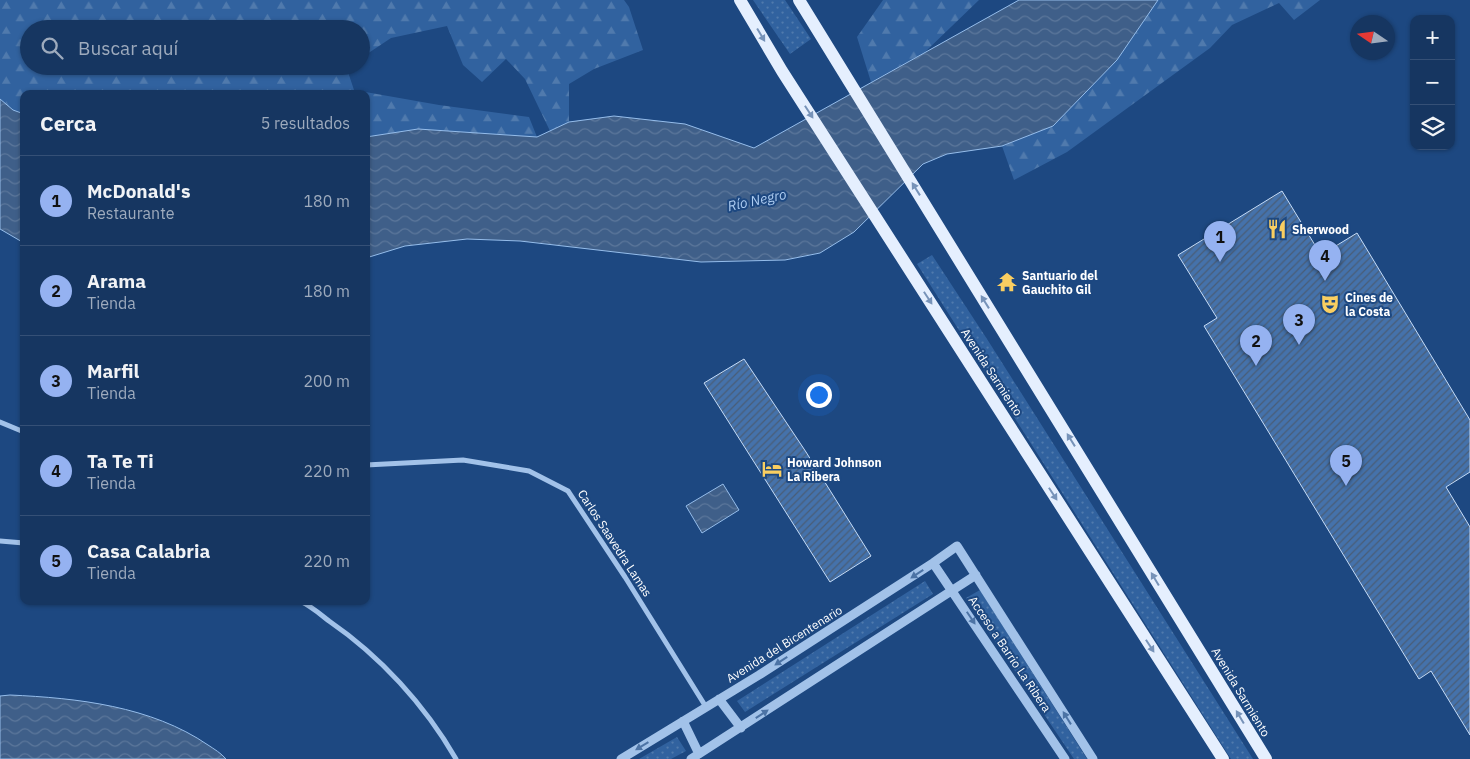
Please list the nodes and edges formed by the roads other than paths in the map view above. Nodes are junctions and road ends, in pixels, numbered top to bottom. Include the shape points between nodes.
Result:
1 (740, 0) edge
2 (798, 0) edge
3 (0, 422) edge
4 (20, 430) edge
5 (370, 465) edge
6 (0, 541) edge
7 (20, 543) edge
8 (934, 563) junction
9 (976, 575) junction
10 (952, 590) junction
11 (306, 605) edge
12 (719, 699) junction
13 (706, 707) junction
14 (683, 722) junction
15 (741, 728) junction
16 (697, 757) edge
17 (456, 759) edge
18 (621, 759) edge
19 (1065, 759) edge
20 (1093, 759) edge
21 (1223, 759) edge
22 (1266, 759) edge

1 -> 21 main road, Avenida Sarmiento via 782,71
22 -> 2 main road, Avenida Sarmiento
3 - 4 street
5 - 13 street, Carlos Saavedra Lamas via 463,460 529,471 568,491
6 - 7 street
8 - 9 street, Avenida del Bicentenario via 957,546
8 - 10 street, Acceso a Barrio La Ribera
8 -> 12 street, Avenida del Bicentenario
9 - 10 street
20 -> 9 street
15 -> 10 street
10 -> 19 street, Acceso a Barrio La Ribera
11 - 17 street via 351,636 404,688 441,733
12 - 13 street, Avenida del Bicentenario
12 - 15 street
13 - 14 street, Avenida del Bicentenario
14 - 16 street
14 -> 18 street, Avenida del Bicentenario
15 - 16 street

